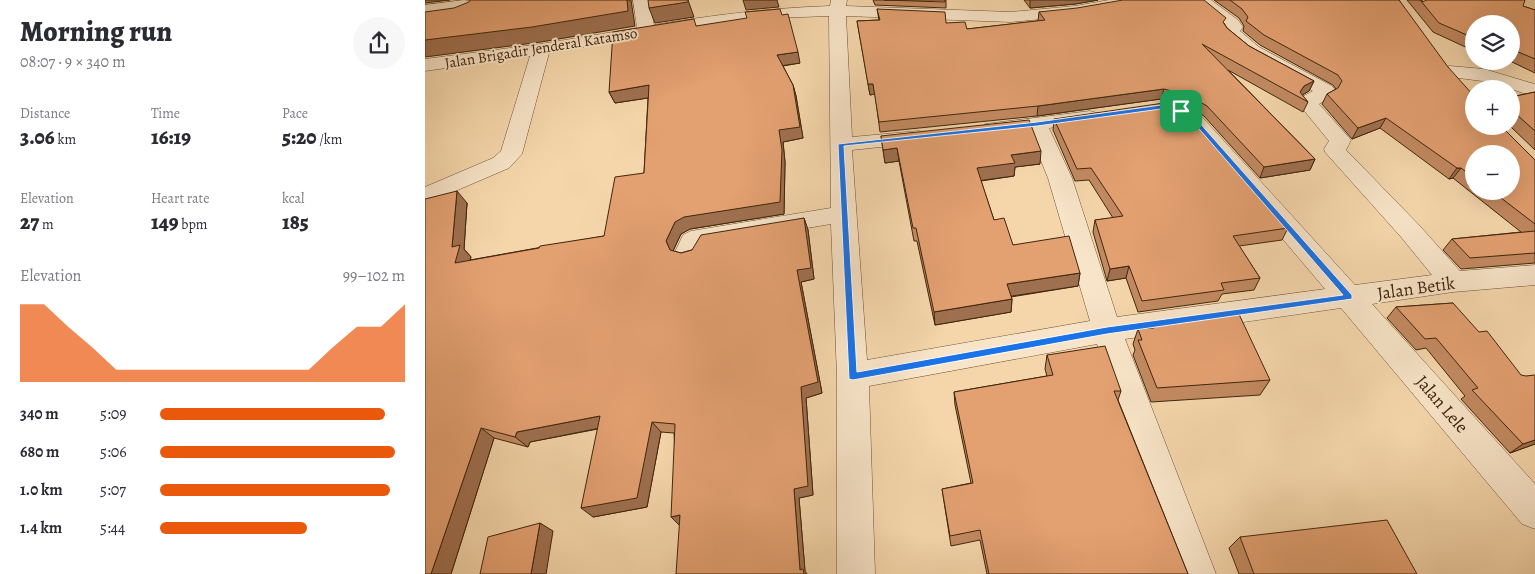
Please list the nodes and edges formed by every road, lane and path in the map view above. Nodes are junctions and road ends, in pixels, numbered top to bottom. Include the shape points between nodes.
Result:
1 (641, 0) edge
2 (1136, 0) edge
3 (1201, 0) edge
4 (838, 6) edge
5 (425, 10) edge
6 (425, 22) edge
7 (646, 31) junction
8 (541, 49) junction
9 (1438, 56) edge
10 (425, 66) edge
11 (1450, 72) junction
12 (1465, 91) edge
13 (1535, 91) edge
14 (1167, 108) edge
15 (1108, 114) edge
16 (1037, 124) junction
17 (968, 132) edge
18 (939, 134) edge
19 (840, 145) junction
20 (425, 196) edge
21 (843, 214) junction
22 (687, 254) edge
23 (1535, 275) edge
24 (1453, 282) junction
25 (1349, 297) junction
26 (1107, 330) junction
27 (853, 376) junction
28 (1535, 511) edge
29 (855, 574) edge
30 (1197, 574) edge

1 - 7 street
2 - 4 street, Jalan Brigadir Jenderal Katamso via 1075,11 1011,17
3 - 24 street via 1232,24 1231,32 1249,49 1325,90 1307,102 1340,140 1336,152
4 - 7 street, Jalan Brigadir Jenderal Katamso via 774,13 724,11
4 - 19 street
5 - 6 street via 470,5 474,10 469,14
7 - 8 street, Jalan Brigadir Jenderal Katamso
8 - 10 street, Jalan Brigadir Jenderal Katamso
8 - 20 street via 511,154 501,163
9 - 11 street
11 - 12 street
11 - 13 street via 1491,74
14 - 25 street, Jalan Lele via 1181,111 1196,122
15 - 16 street
16 - 17 street
16 - 26 street via 1060,178
18 - 19 street
19 - 21 street
21 - 22 street via 700,237 691,243
21 - 27 street
23 - 24 street, Jalan Betik
24 - 25 street, Jalan Betik
25 - 26 street, Jalan Betik
25 - 28 street, Jalan Lele
26 - 27 street, Jalan Betik
26 - 30 street
27 - 29 street

